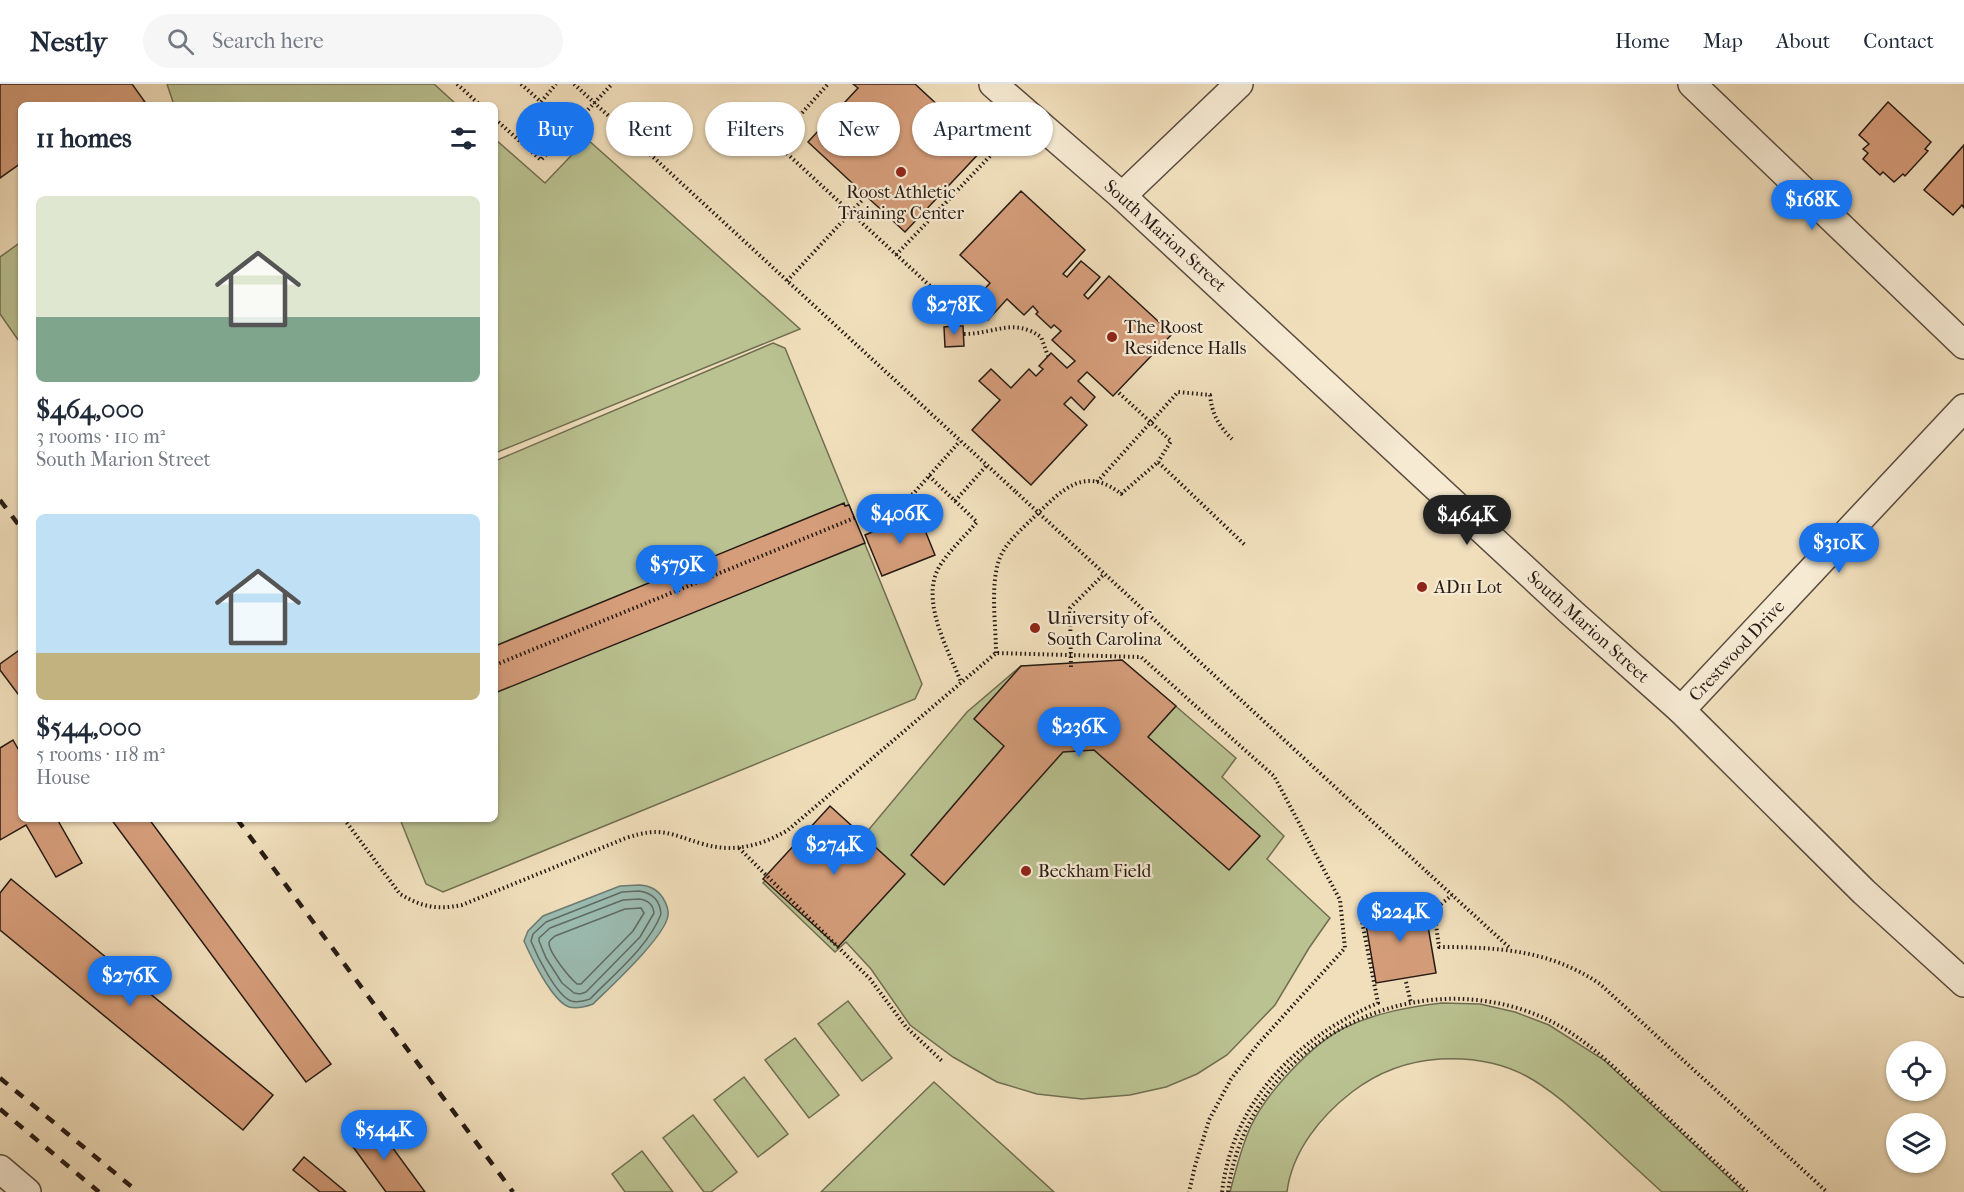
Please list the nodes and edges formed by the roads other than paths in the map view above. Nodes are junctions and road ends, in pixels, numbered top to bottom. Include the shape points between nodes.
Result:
1 (993, 84) edge
2 (1239, 84) edge
3 (1692, 84) edge
4 (1122, 196) junction
5 (1964, 345) edge
6 (1964, 408) edge
7 (1681, 710) junction
8 (1964, 983) edge
9 (0, 1169) edge
10 (27, 1192) edge

1 - 4 street, South Marion Street
2 - 4 street
3 - 5 street
4 - 7 street, South Marion Street
6 - 7 street, Crestwood Drive
7 - 8 street, South Marion Street via 1864,892
9 - 10 street

